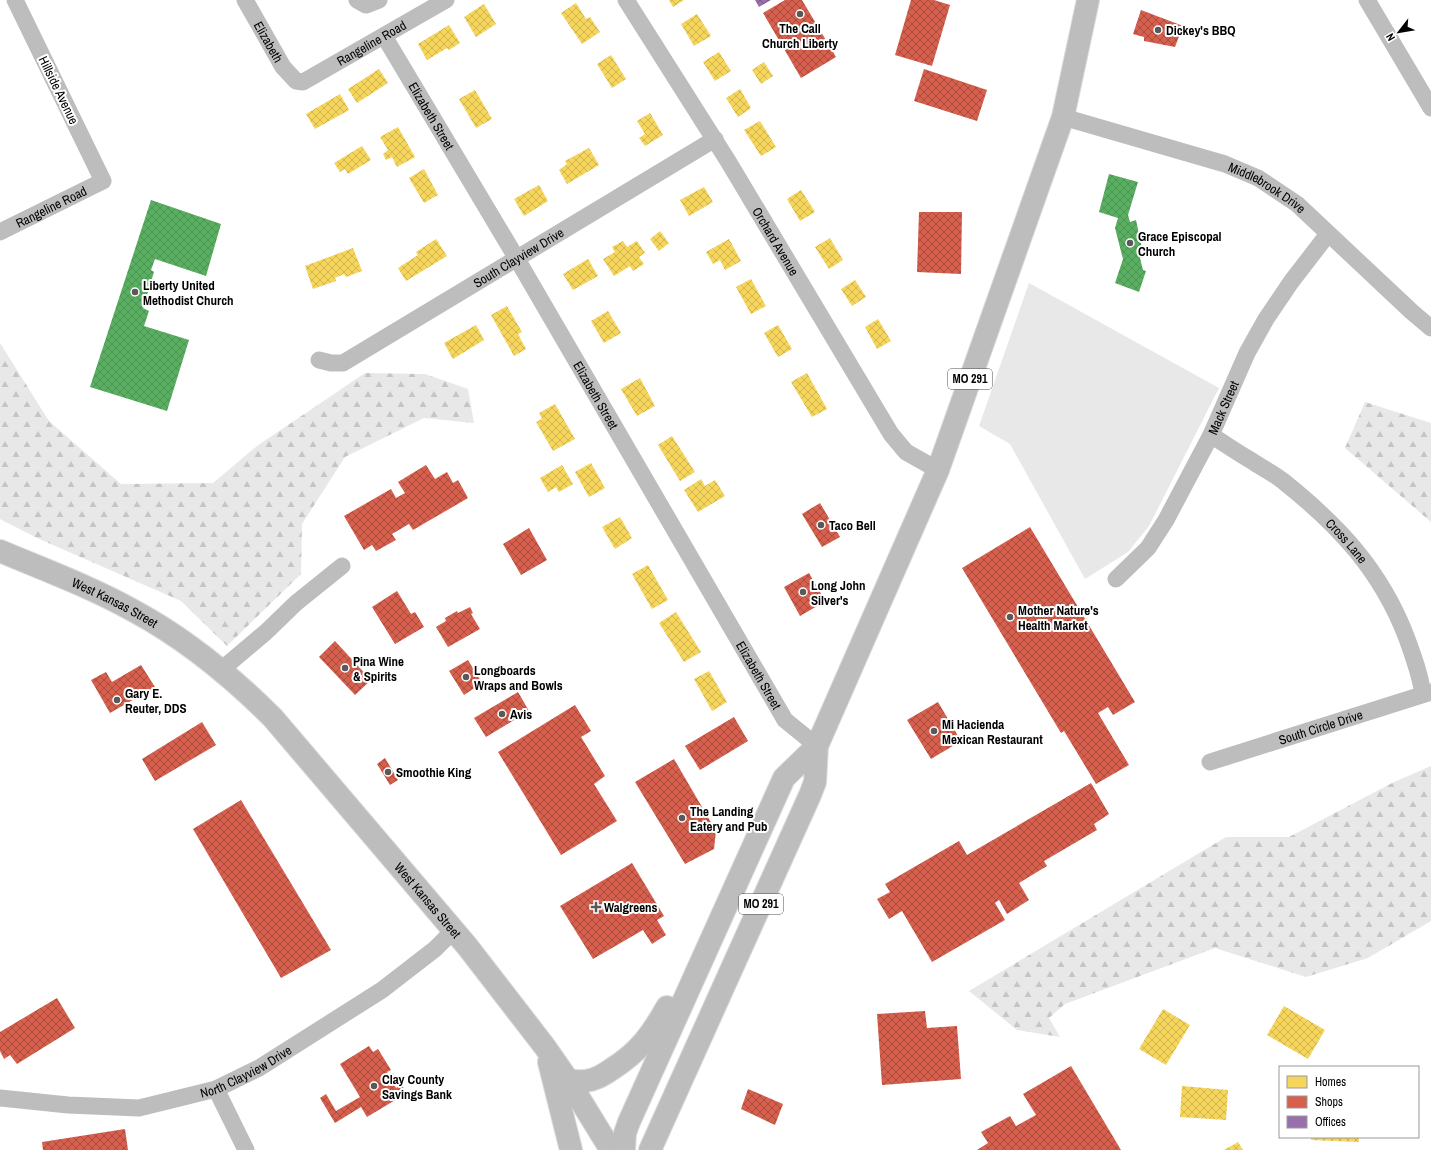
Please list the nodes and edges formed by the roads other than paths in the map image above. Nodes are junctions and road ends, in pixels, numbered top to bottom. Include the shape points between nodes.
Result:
1 (15, 0) edge
2 (245, 0) edge
3 (357, 0) edge
4 (379, 0) edge
5 (446, 0) edge
6 (626, 0) edge
7 (1088, 0) edge
8 (1368, 0) edge
9 (384, 36) junction
10 (296, 82) joint
11 (1430, 106) edge
12 (1063, 117) junction
13 (714, 139) junction
14 (103, 181) joint
15 (0, 232) edge
16 (1328, 234) junction
17 (517, 259) junction
18 (1431, 328) edge
19 (319, 360) dead end
20 (1211, 435) junction
21 (938, 470) junction
22 (0, 551) edge
23 (342, 566) dead end
24 (1116, 579) dead end
25 (221, 670) junction
26 (1427, 693) edge
27 (817, 746) junction
28 (1210, 762) dead end
29 (453, 931) junction
30 (700, 965) junction
31 (546, 1047) junction
32 (568, 1080) junction
33 (216, 1089) junction
34 (0, 1098) edge
35 (667, 1112) junction
36 (246, 1150) edge
37 (571, 1150) edge
38 (611, 1150) edge
39 (624, 1150) edge
40 (650, 1150) edge
41 (668, 1150) edge

1 - 14 street, Hillside Avenue
2 - 10 street, Elizabeth via 283,66
3 - 4 street via 366,5
5 - 9 street, Rangeline Road
6 - 13 street, Orchard Avenue
7 - 12 main road, MO 291
8 - 11 street
9 - 10 street, Rangeline Road via 303,82
9 - 17 street, Elizabeth Street
12 - 16 street, Middlebrook Drive via 1225,164 1258,178 1297,204
12 - 21 main road, MO 291
13 - 17 street, South Clayview Drive
13 - 21 street, Orchard Avenue via 891,434 906,452
14 - 15 street, Rangeline Road
16 - 18 street, Middlebrook Drive
16 - 20 street, Mack Street via 1266,319 1247,353
17 - 19 street, South Clayview Drive via 343,363
17 - 27 street, Elizabeth Street via 785,720
20 - 24 street, Mack Street via 1166,520 1148,548
20 - 26 street, Cross Lane via 1282,481 1347,539 1385,590 1399,617
21 - 27 main road, MO 291
22 - 25 main road, West Kansas Street via 93,590 134,611 178,637
23 - 25 street
25 - 29 main road, West Kansas Street via 273,718
26 - 28 street, South Circle Drive
27 - 30 main road, MO 291 via 784,778
27 - 35 main road, MO 291 via 814,782 810,795
29 - 31 main road, West Kansas Street
29 - 33 street, North Clayview Drive via 435,949 382,990 259,1068
30 - 32 main road via 675,993 648,1038 632,1056 595,1080
30 - 39 main road, MO 291 via 628,1122
31 - 32 main road, West Kansas Street
31 - 37 main road
32 - 38 main road, West Kansas Street
33 - 34 street, North Clayview Drive via 139,1108
33 - 36 street
35 - 40 main road, MO 291
35 - 41 main road via 665,1131

